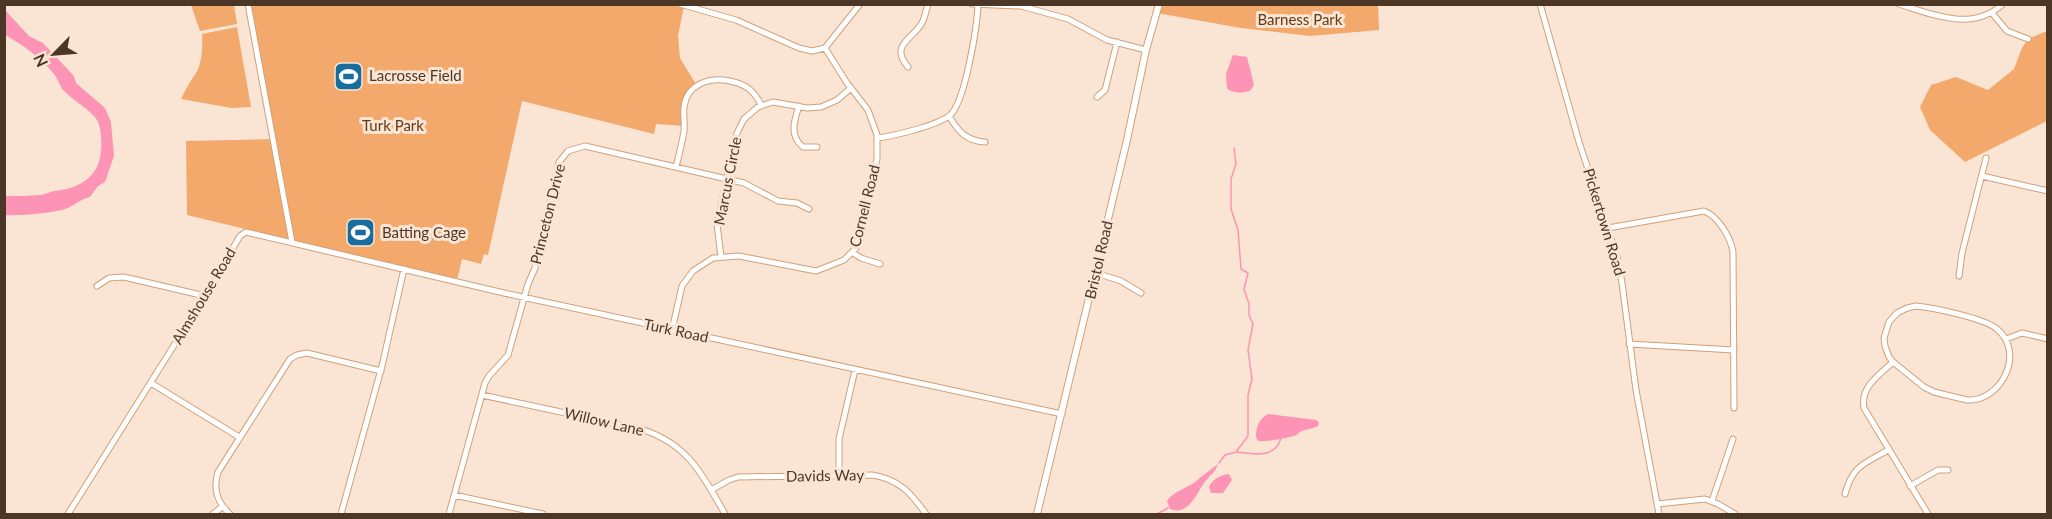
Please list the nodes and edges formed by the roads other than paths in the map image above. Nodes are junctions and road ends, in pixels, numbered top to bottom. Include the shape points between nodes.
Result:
1 (248, 4) edge
2 (680, 4) edge
3 (860, 4) edge
4 (928, 4) edge
5 (972, 4) edge
6 (1159, 4) edge
7 (1540, 4) edge
8 (1899, 4) edge
9 (2003, 4) edge
10 (978, 5) edge
11 (1994, 13) junction
12 (2028, 39) dead end
13 (1117, 42) junction
14 (825, 48) junction
15 (1146, 50) junction
16 (908, 67) dead end
17 (851, 88) junction
18 (1096, 97) dead end
19 (761, 105) junction
20 (799, 106) junction
21 (949, 116) junction
22 (877, 138) junction
23 (985, 142) dead end
24 (817, 147) dead end
25 (1986, 158) dead end
26 (676, 167) junction
27 (1982, 176) junction
28 (727, 179) junction
29 (2048, 191) edge
30 (809, 209) dead end
31 (1608, 228) junction
32 (292, 242) junction
33 (853, 253) junction
34 (721, 257) junction
35 (880, 264) dead end
36 (404, 269) junction
37 (1095, 273) junction
38 (1959, 276) dead end
39 (97, 286) dead end
40 (1141, 293) dead end
41 (205, 296) junction
42 (525, 297) junction
43 (672, 330) junction
44 (2006, 339) junction
45 (2048, 339) edge
46 (1629, 344) junction
47 (1734, 350) junction
48 (1893, 362) junction
49 (855, 370) junction
50 (381, 371) junction
51 (151, 383) junction
52 (482, 395) junction
53 (1734, 408) dead end
54 (1062, 414) junction
55 (239, 437) junction
56 (1733, 439) dead end
57 (1888, 450) junction
58 (1948, 470) dead end
59 (839, 476) junction
60 (1910, 486) junction
61 (711, 490) junction
62 (1845, 494) dead end
63 (454, 495) junction
64 (1712, 501) junction
65 (1657, 504) junction
66 (222, 507) junction
67 (68, 514) edge
68 (213, 514) edge
69 (230, 514) edge
70 (341, 514) edge
71 (449, 514) edge
72 (543, 514) edge
73 (725, 514) edge
74 (926, 514) edge
75 (1036, 514) edge
76 (1659, 514) edge
77 (1735, 514) edge
78 (1928, 514) edge

1 - 32 street
2 - 14 street via 736,20 804,50
3 - 14 street
4 - 16 street via 921,24 903,45 901,54
5 - 10 street
6 - 15 main road, Bristol Road
7 - 31 street, Pickertown Road
8 - 11 street via 1964,21
9 - 11 street
10 - 13 street via 1021,6 1075,22
10 - 21 street via 961,97
11 - 12 street via 2012,34
13 - 15 street
13 - 18 street via 1105,90
14 - 17 street, Cornell Road
15 - 37 main road, Bristol Road
17 - 20 street via 841,98 821,107
17 - 22 street, Cornell Road via 868,110
19 - 20 street via 773,102
19 - 26 street via 753,91 738,82 715,79 697,86 686,98
19 - 28 street, Marcus Circle via 740,126
20 - 24 street via 794,136 803,147
21 - 22 street via 930,125
21 - 23 street via 962,135
22 - 33 street, Cornell Road via 877,159
25 - 27 street
26 - 28 street, Princeton Drive
26 - 42 street, Princeton Drive via 585,146 563,156
27 - 29 street
27 - 38 street
28 - 30 street, Princeton Drive
28 - 34 street, Marcus Circle via 717,224
31 - 46 street, Pickertown Road via 1621,275
31 - 47 street via 1710,214 1730,240 1733,252
32 - 36 street, Turk Road
32 - 41 street, Almshouse Road via 246,232
33 - 34 street, Cornell Road via 816,271 746,257
33 - 35 street
34 - 43 street, Cornell Road via 693,271 682,286
36 - 42 street, Turk Road
36 - 50 street
37 - 40 street via 1122,281
37 - 54 main road, Bristol Road
39 - 41 street via 109,278 124,277
41 - 51 street, Almshouse Road
42 - 43 street, Turk Road
42 - 52 street via 508,355 489,376
43 - 49 street, Turk Road
44 - 45 street via 2022,333
44 - 48 street via 2010,354 2007,371 1992,390 1973,400 1929,390
44 - 48 street via 1985,322 1911,307 1897,313 1886,329 1885,346
46 - 47 street
46 - 65 street, Pickertown Road
47 - 53 street
48 - 57 street via 1869,385 1863,398 1865,413
49 - 54 street, Turk Road
49 - 59 street via 839,439
50 - 55 street via 312,354 297,355 286,363
50 - 70 street
51 - 55 street
51 - 67 street, Almshouse Road
52 - 61 street, Willow Lane via 668,440 686,454
52 - 63 street
54 - 75 main road, Bristol Road
55 - 66 street via 217,476 216,490
56 - 64 street
57 - 60 street
57 - 62 street via 1853,473
58 - 60 street via 1938,470
59 - 61 street, Davids Way via 738,477
59 - 74 street, Davids Way via 891,479 909,491
60 - 78 street
61 - 73 street, Willow Lane
63 - 71 street
63 - 72 street
64 - 65 street
64 - 77 street
65 - 76 street, Pickertown Road
66 - 68 street
66 - 69 street

